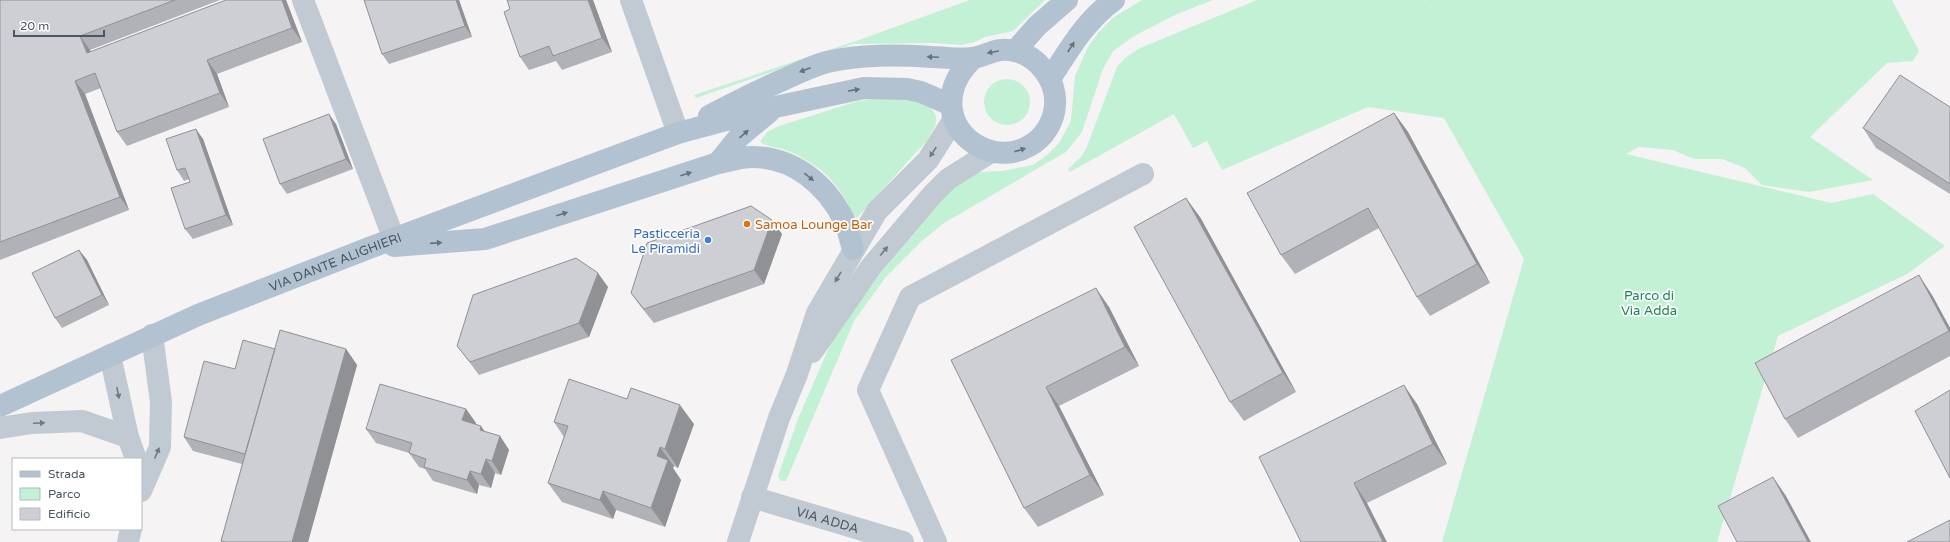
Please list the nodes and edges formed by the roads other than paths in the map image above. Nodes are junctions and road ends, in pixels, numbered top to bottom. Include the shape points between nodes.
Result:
1 (303, 0) edge
2 (630, 0) edge
3 (1067, 0) edge
4 (1114, 0) edge
5 (1015, 51) junction
6 (972, 58) junction
7 (1050, 79) junction
8 (775, 107) junction
9 (953, 112) junction
10 (678, 133) junction
11 (991, 152) junction
12 (718, 163) junction
13 (1143, 174) dead end
14 (394, 239) junction
15 (369, 248) junction
16 (853, 249) junction
17 (152, 335) junction
18 (110, 354) junction
19 (797, 374) junction
20 (0, 406) edge
21 (0, 428) edge
22 (128, 437) junction
23 (136, 458) edge
24 (142, 488) edge
25 (752, 496) junction
26 (131, 530) edge
27 (128, 542) edge
28 (738, 542) edge
29 (903, 542) edge
30 (936, 542) edge

1 - 14 street
2 - 10 street
3 - 5 main road via 1037,26
7 -> 4 main road via 1091,19
5 -> 6 main road via 990,52
5 - 7 main road via 1031,58
6 - 9 main road via 957,78 951,96
6 -> 10 main road via 873,56 825,62 744,97
11 -> 7 main road via 1009,153 1027,148 1046,131 1055,104
8 -> 9 main road via 847,91 879,87 921,92
8 - 10 main road
12 -> 8 main road via 739,137
9 - 11 main road via 960,131 969,141
9 -> 16 street via 928,160 877,211
10 - 14 main road, VIA DANTE ALIGHIERI
19 -> 11 street via 871,267 912,217 948,179
15 -> 12 main road via 485,239
12 -> 16 main road via 751,157 789,164 807,175 825,192 839,211
13 - 30 street via 910,297 868,390
14 - 15 main road, VIA DANTE ALIGHIERI
15 - 17 main road, VIA DANTE ALIGHIERI
16 -> 19 street via 817,313
17 - 18 main road, VIA DANTE ALIGHIERI
24 -> 17 street via 160,447 161,402
18 - 20 main road, VIA DANTE ALIGHIERI
18 -> 22 street
19 - 25 street
21 -> 22 street via 32,423 82,421
22 - 23 street
25 - 28 street
25 - 29 street, VIA ADDA
26 - 27 street

